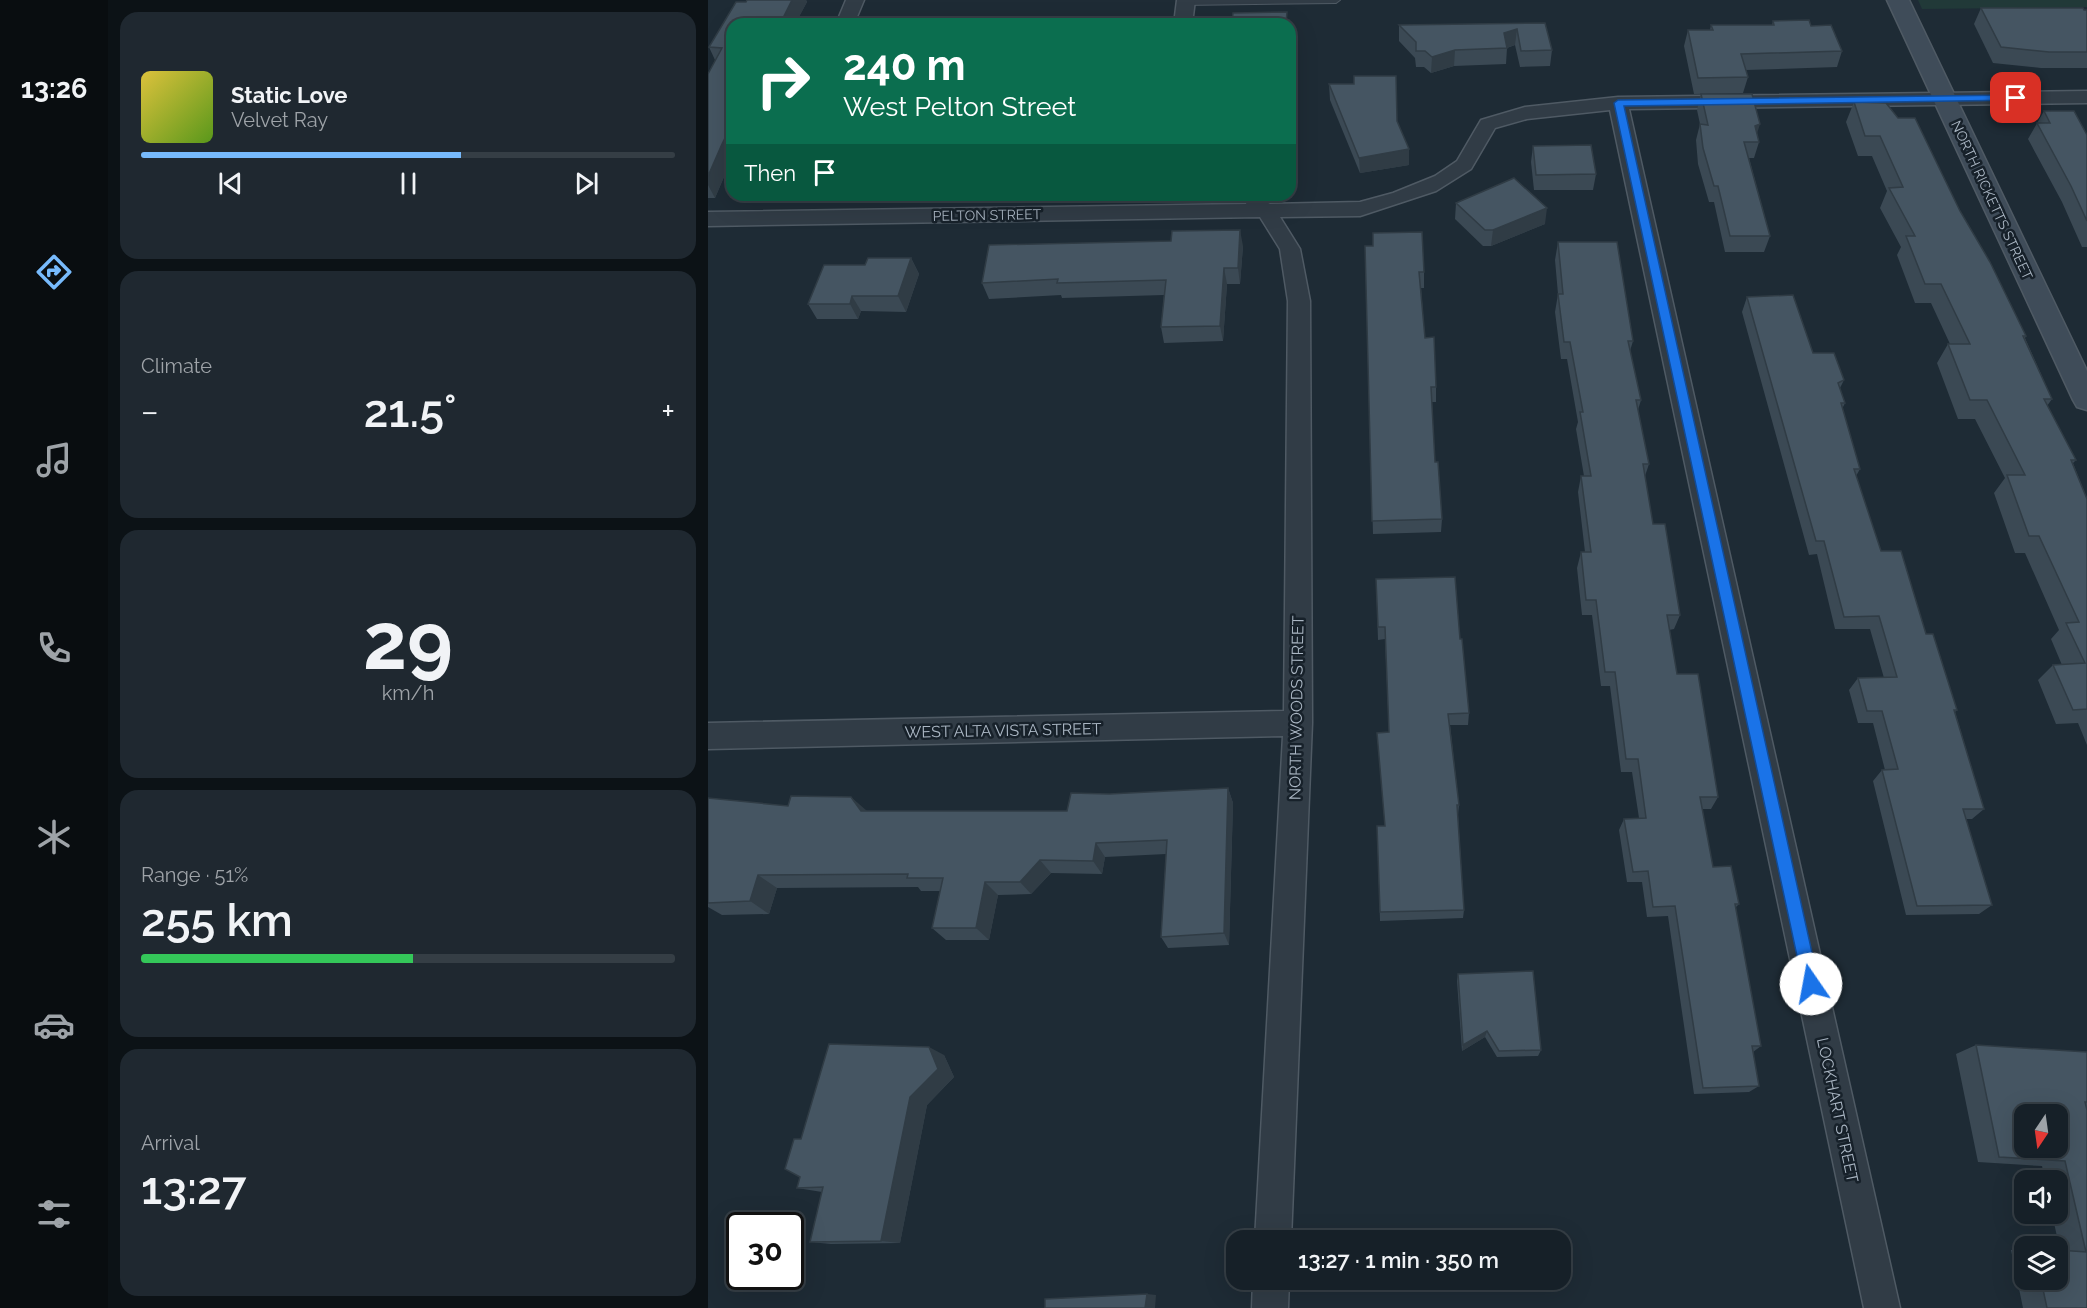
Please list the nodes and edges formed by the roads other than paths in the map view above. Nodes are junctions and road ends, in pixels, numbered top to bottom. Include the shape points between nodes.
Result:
1 (855, 0) edge
2 (1336, 0) edge
3 (1898, 0) edge
4 (1186, 1) edge
5 (848, 18) edge
6 (1184, 18) edge
7 (2087, 97) edge
8 (1944, 99) junction
9 (1618, 103) junction
10 (768, 201) edge
11 (1252, 201) edge
12 (1266, 211) junction
13 (708, 219) edge
14 (761, 219) junction
15 (2087, 400) edge
16 (1298, 723) junction
17 (708, 736) edge
18 (1273, 1230) edge
19 (1271, 1290) edge
20 (1270, 1308) edge
21 (1882, 1308) edge

1 - 5 street
2 - 4 lane
3 - 8 street, NORTH RICKETTS STREET
4 - 6 street
7 - 8 street, PELTON STREET
8 - 9 street, PELTON STREET
8 - 15 street, NORTH RICKETTS STREET
9 - 12 street, PELTON STREET via 1525,113 1488,124 1464,165 1439,182 1401,199 1360,209
9 - 21 street, LOCKHART STREET
10 - 14 street
11 - 12 street, NORTH WOODS STREET
12 - 14 street, PELTON STREET
12 - 16 street, NORTH WOODS STREET via 1290,249 1299,301
13 - 14 street, PELTON STREET
16 - 17 street, WEST ALTA VISTA STREET
16 - 18 street, NORTH WOODS STREET
19 - 20 street

